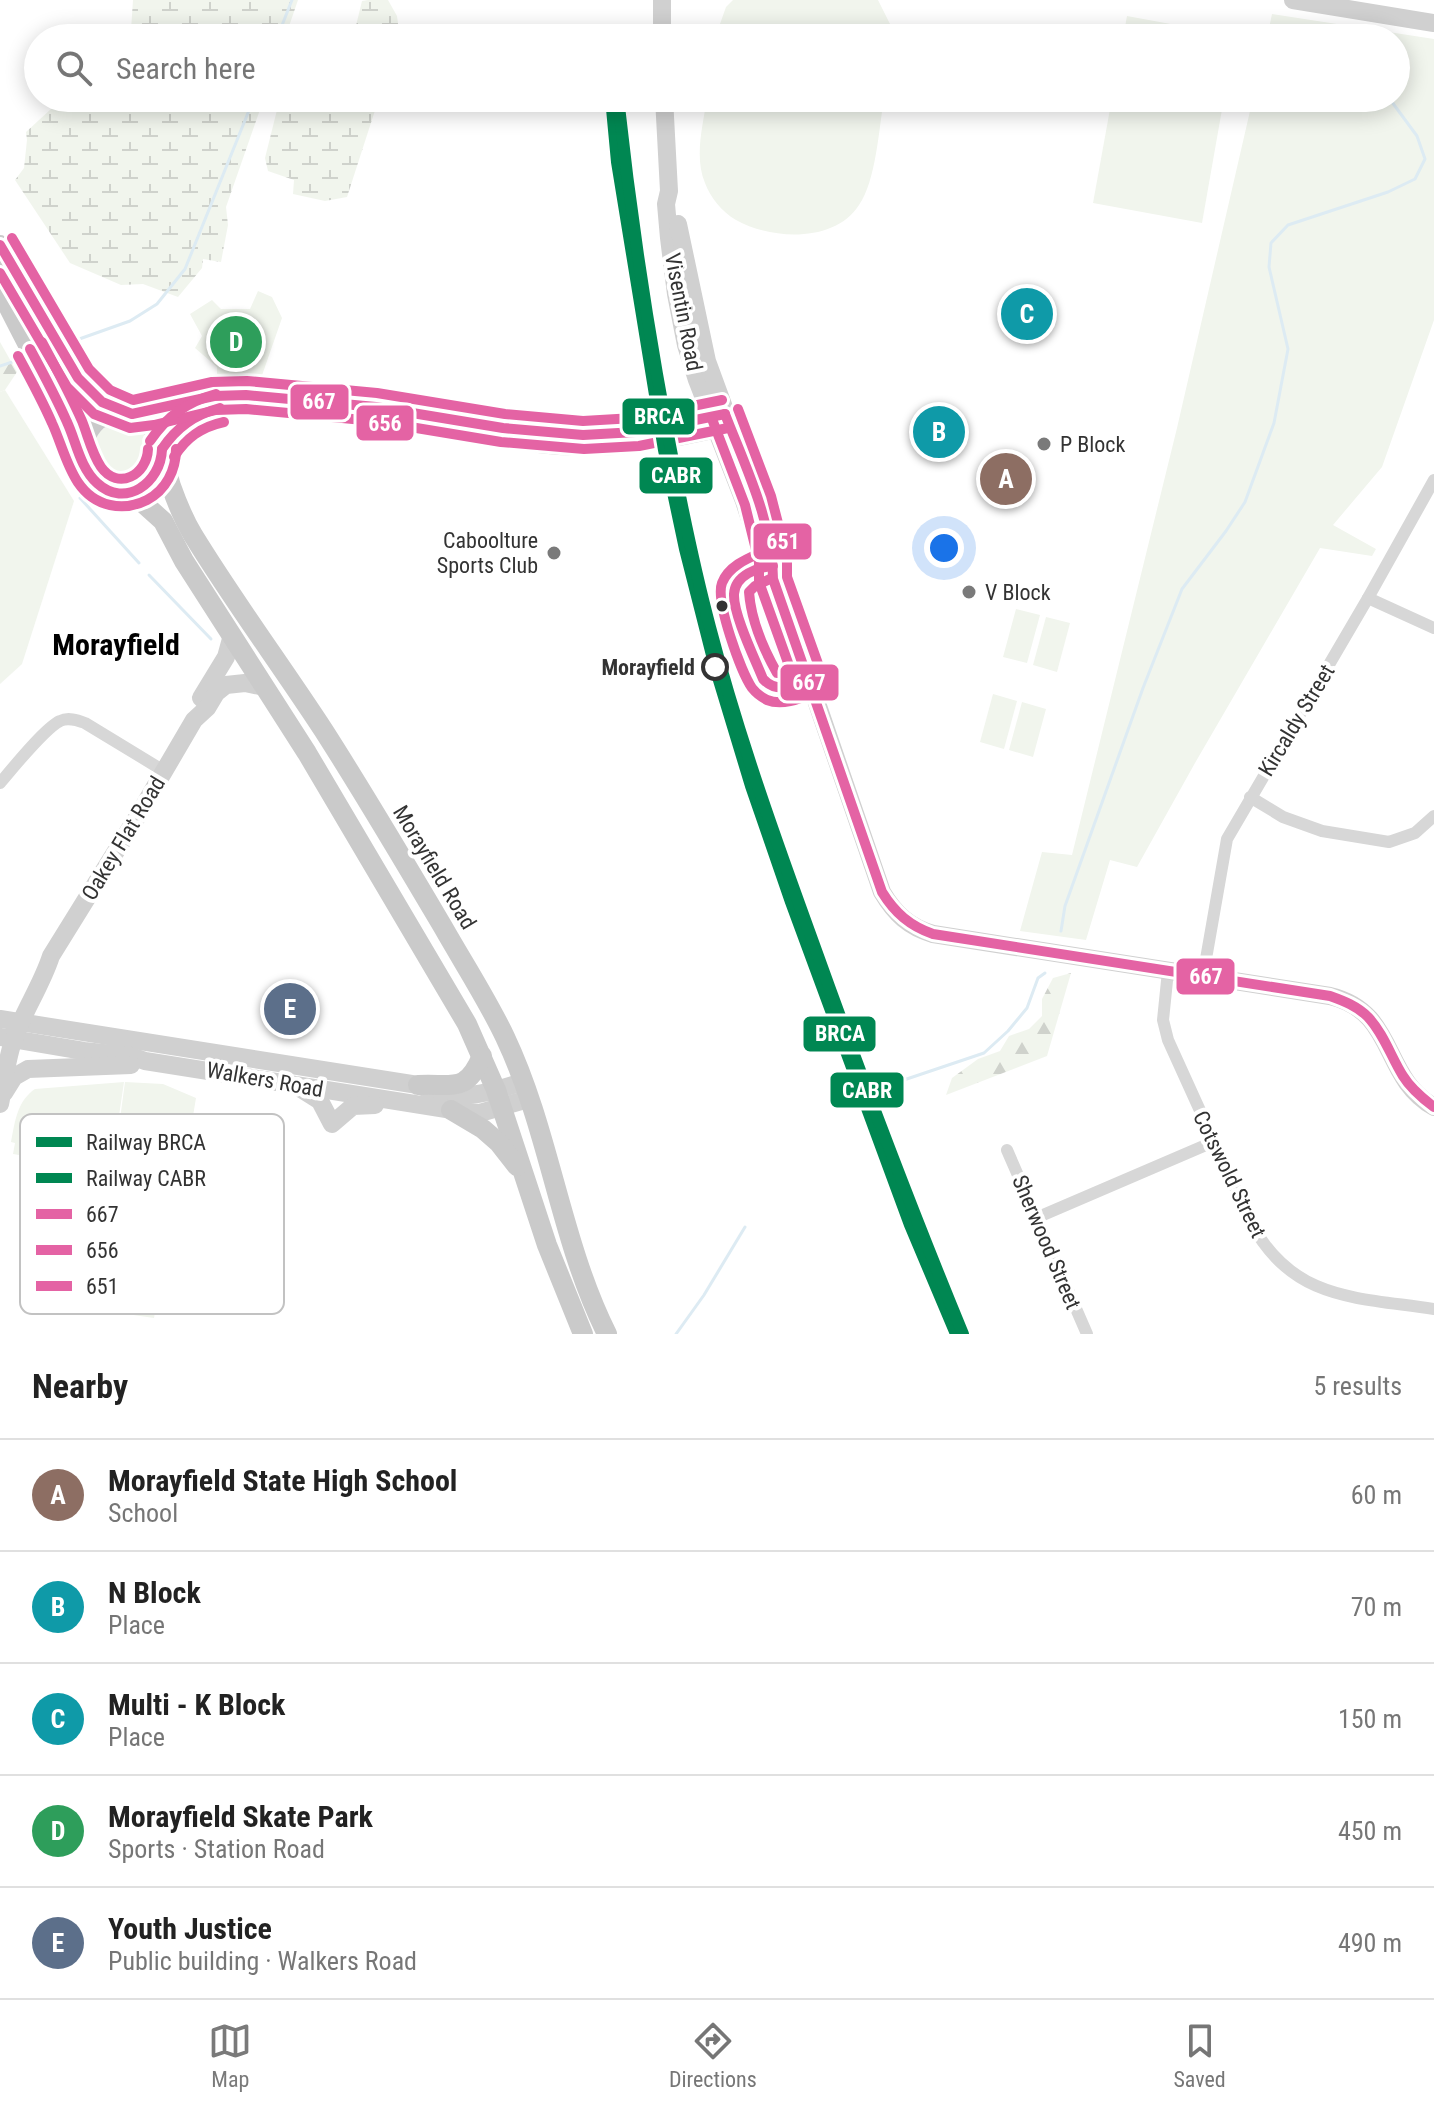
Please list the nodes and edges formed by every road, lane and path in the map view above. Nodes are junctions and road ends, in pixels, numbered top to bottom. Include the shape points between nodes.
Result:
1 (662, 0) edge
2 (1293, 0) edge
3 (1434, 23) edge
4 (662, 24) edge
5 (665, 112) edge
6 (0, 245) edge
7 (0, 290) edge
8 (129, 413) junction
9 (721, 422) junction
10 (162, 451) junction
11 (80, 455) junction
12 (1434, 480) edge
13 (122, 493) junction
14 (1368, 598) junction
15 (1434, 628) edge
16 (232, 635) junction
17 (265, 687) junction
18 (194, 720) junction
19 (164, 771) junction
20 (0, 783) edge
21 (1250, 797) junction
22 (1434, 816) edge
23 (1168, 971) junction
24 (1203, 976) junction
25 (7, 1029) edge
26 (482, 1056) junction
27 (145, 1061) junction
28 (295, 1085) junction
29 (526, 1090) junction
30 (414, 1094) junction
31 (499, 1098) junction
32 (1, 1100) edge
33 (1434, 1107) edge
34 (451, 1110) junction
35 (1213, 1142) junction
36 (1007, 1150) dead end
37 (525, 1173) junction
38 (1036, 1218) junction
39 (1434, 1309) edge
40 (583, 1334) edge
41 (607, 1334) edge
42 (1087, 1334) edge

1 - 4 main road
2 - 3 main road
5 - 9 main road, Visentin Road via 666,204 682,327 692,364
6 - 8 main road via 71,368 94,395
7 - 11 main road
8 - 9 main road via 230,395 376,407 583,435
8 - 10 main road via 155,430
8 - 11 main road via 112,413 93,424
9 - 10 main road via 638,445 583,448 263,403 199,414 179,427
9 - 23 main road, Visentin Road via 765,566 892,908 903,920 933,934
10 - 13 main road via 151,481
10 - 29 main road, Morayfield Road via 192,533 361,789 497,1022
11 - 13 main road via 94,482
12 - 14 street, Kircaldy Street
13 - 16 main road via 163,521
14 - 15 street
14 - 21 street, Kircaldy Street
16 - 17 main road
16 - 18 main road, Oakey Flat Road
17 - 18 main road, Oakey Flat Road via 226,685
17 - 26 main road
18 - 19 main road, Oakey Flat Road
19 - 20 street via 85,723 62,719
19 - 25 main road, Oakey Flat Road via 51,956 38,968
21 - 22 street via 1322,831 1389,842 1415,833
21 - 24 street, Kircaldy Street via 1227,839
23 - 24 main road
23 - 35 street, Cotswold Street via 1165,1030
24 - 33 main road via 1352,1004 1376,1026 1410,1089
25 - 27 main road, Walkers Road via 84,1051
25 - 30 main road, Walkers Road
25 - 32 main road, Oakey Flat Road
26 - 30 main road via 476,1071 461,1083
26 - 31 main road
27 - 28 main road, Walkers Road
27 - 32 main road via 28,1069 14,1077
28 - 30 main road, Walkers Road
28 - 30 main road via 320,1101 332,1124 355,1105
29 - 31 main road, Walkers Road
29 - 41 main road, Morayfield Road via 585,1284
30 - 31 main road, Walkers Road
30 - 34 main road, Walkers Road
31 - 34 main road, Walkers Road via 480,1113
31 - 37 main road
34 - 37 main road via 483,1129
35 - 38 street
35 - 39 street, Cotswold Street via 1257,1235 1295,1275 1332,1292
36 - 38 street, Sherwood Street
37 - 40 main road
38 - 42 street, Sherwood Street

